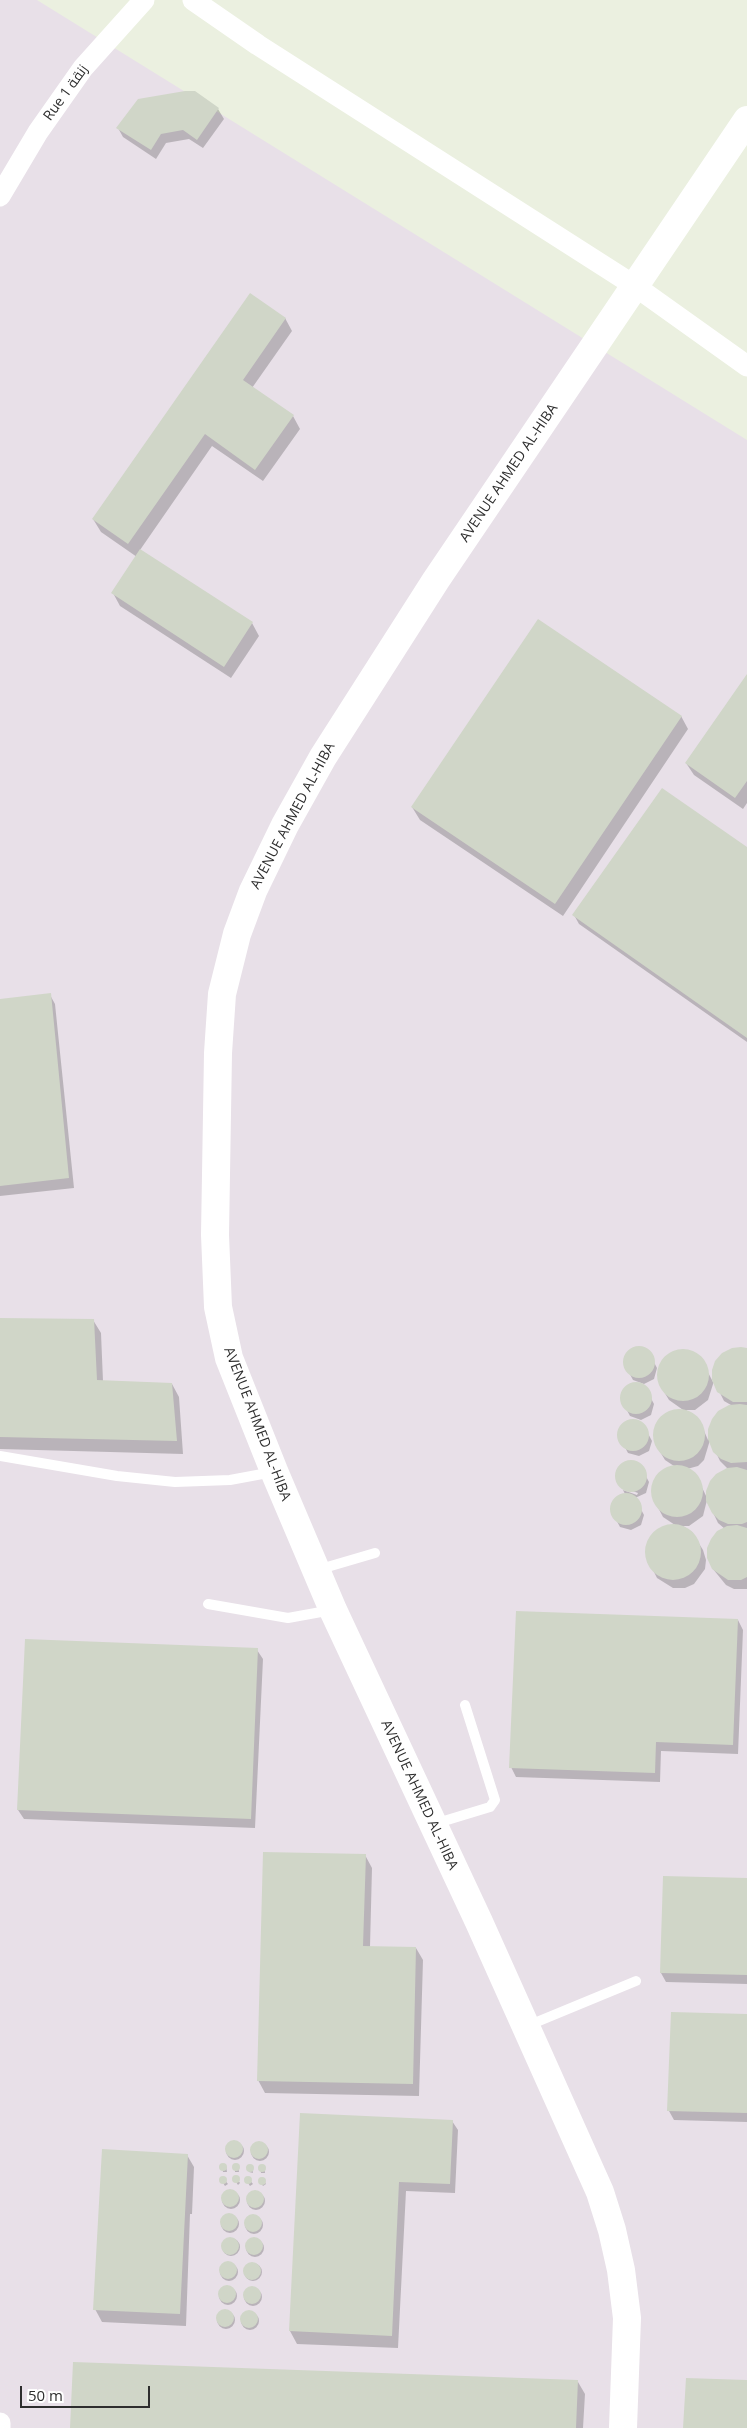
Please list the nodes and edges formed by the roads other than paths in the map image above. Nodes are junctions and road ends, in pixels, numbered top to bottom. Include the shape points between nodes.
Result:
1 (144, 0) edge
2 (193, 0) edge
3 (747, 120) edge
4 (0, 196) edge
5 (636, 286) junction
6 (747, 366) edge
7 (0, 1456) edge
8 (274, 1471) junction
9 (375, 1553) dead end
10 (316, 1570) junction
11 (208, 1604) dead end
12 (333, 1610) junction
13 (465, 1705) dead end
14 (433, 1824) junction
15 (636, 1981) dead end
16 (526, 2027) junction
17 (0, 2424) edge
18 (0, 2428) edge
19 (623, 2428) edge

1 - 4 street, Rue 1 زنقة via 83,68 38,132
2 - 5 street via 258,45
3 - 5 street, AVENUE AHMED AL-HIBA
5 - 6 street
5 - 8 street, AVENUE AHMED AL-HIBA via 436,580 322,757 253,891 237,934 222,994 218,1053 218,1307 229,1358
7 - 8 lane via 117,1476 175,1482 230,1480
8 - 10 street, AVENUE AHMED AL-HIBA
9 - 10 lane
10 - 12 street, AVENUE AHMED AL-HIBA
11 - 12 lane via 288,1618
12 - 14 street, AVENUE AHMED AL-HIBA
13 - 14 lane via 496,1800 490,1807
14 - 16 street, AVENUE AHMED AL-HIBA
15 - 16 lane
16 - 19 street, AVENUE AHMED AL-HIBA via 589,2168 612,2230 622,2270 627,2318
17 - 18 street

